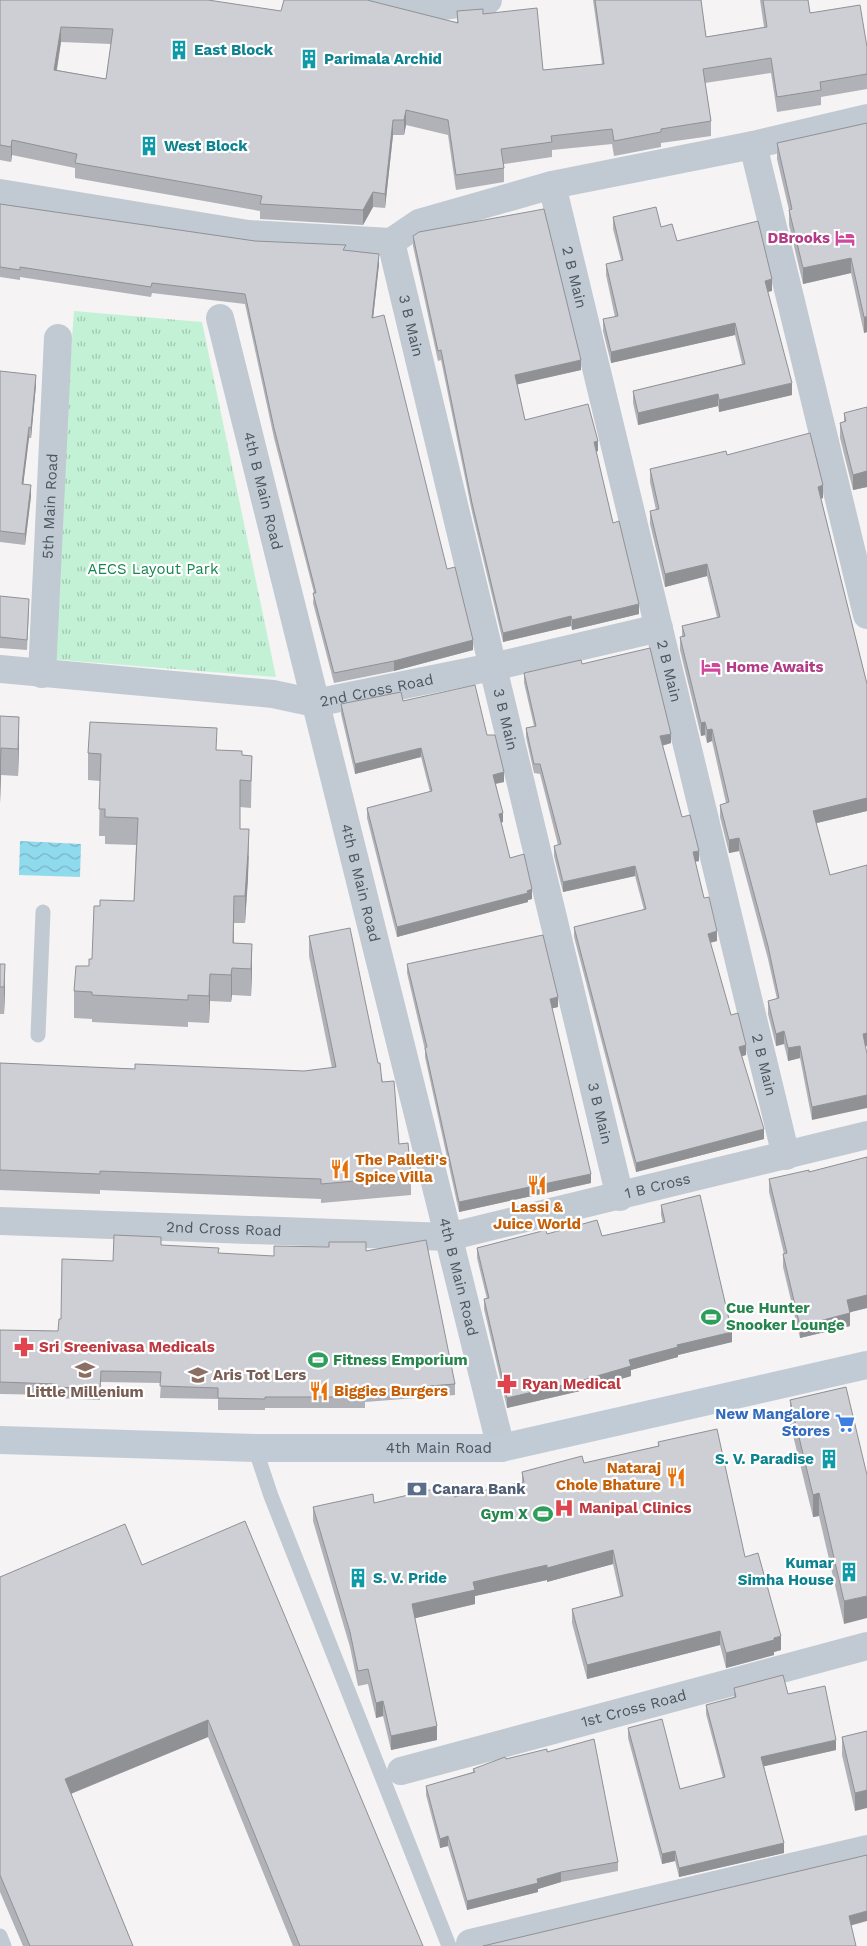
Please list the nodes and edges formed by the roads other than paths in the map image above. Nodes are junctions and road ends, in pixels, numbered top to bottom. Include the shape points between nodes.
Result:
1 (383, 0) edge
2 (488, 0) edge
3 (867, 118) edge
4 (753, 144) junction
5 (552, 186) junction
6 (0, 194) edge
7 (390, 242) junction
8 (220, 318) dead end
9 (58, 338) dead end
10 (867, 615) edge
11 (660, 628) junction
12 (492, 667) junction
13 (0, 669) edge
14 (42, 674) junction
15 (315, 703) junction
16 (43, 912) dead end
17 (38, 1035) dead end
18 (867, 1135) edge
19 (786, 1156) junction
20 (620, 1196) junction
21 (0, 1221) edge
22 (448, 1237) junction
23 (866, 1370) edge
24 (0, 1440) edge
25 (255, 1448) junction
26 (500, 1448) junction
27 (867, 1646) edge
28 (401, 1771) dead end
29 (867, 1849) edge
30 (0, 1936) edge
31 (459, 1945) edge
32 (4, 1946) edge

1 - 2 street via 435,7
3 - 4 street
4 - 5 street
4 - 10 street
5 - 7 street via 418,223
5 - 11 street, 2 B Main
6 - 7 street via 248,234
7 - 12 street, 3 B Main
8 - 15 street, 4th B Main Road
9 - 14 street, 5th Main Road
11 - 12 street, 2nd Cross Road
11 - 19 street, 2 B Main
12 - 15 street, 2nd Cross Road
12 - 20 street, 3 B Main
13 - 14 street, 2nd Cross Road
14 - 15 street, 2nd Cross Road via 273,694
15 - 22 street, 4th B Main Road
16 - 17 lane
18 - 19 street, 1 B Cross
19 - 20 street, 1 B Cross
20 - 22 street, 1 B Cross
21 - 22 street, 2nd Cross Road
22 - 26 street, 4th B Main Road
23 - 26 street, 4th Main Road
24 - 25 street, 4th Main Road
25 - 26 street, 4th Main Road
25 - 31 lane via 271,1496
27 - 28 street, 1st Cross Road
29 - 31 street
30 - 32 lane

